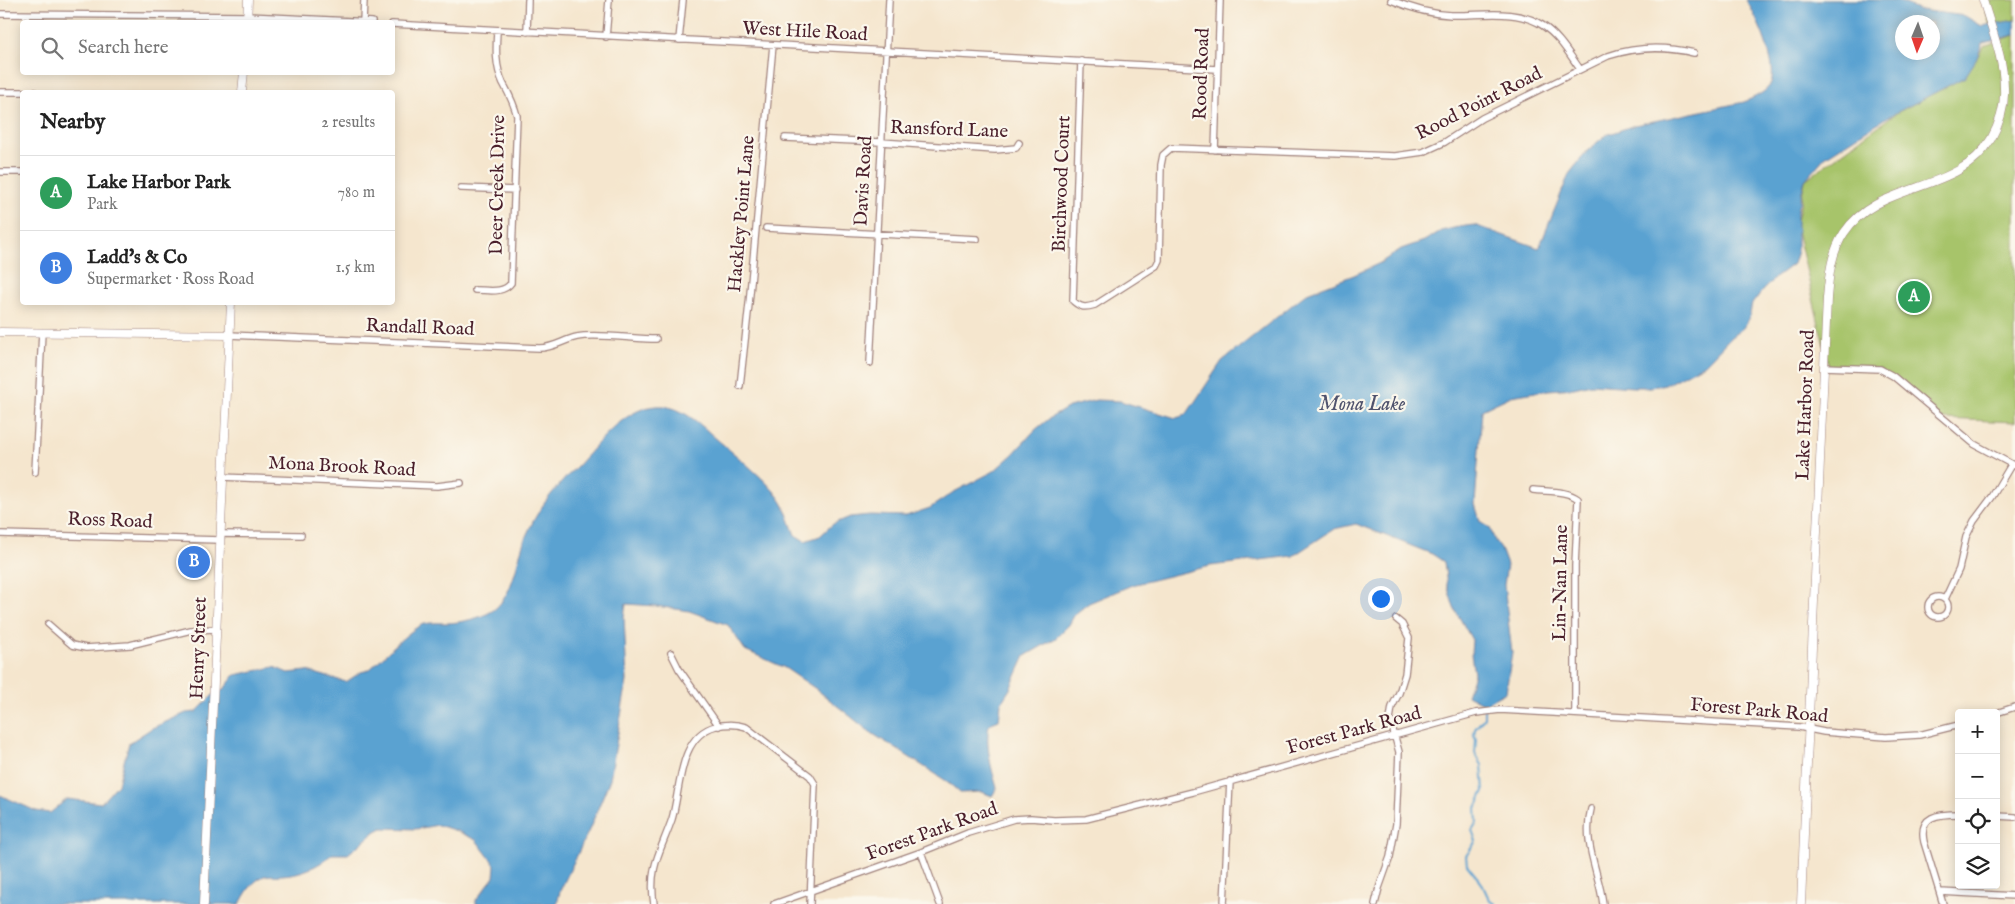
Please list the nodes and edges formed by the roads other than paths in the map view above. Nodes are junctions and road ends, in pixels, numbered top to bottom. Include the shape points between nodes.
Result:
1 (248, 0) edge
2 (364, 0) edge
3 (528, 0) edge
4 (608, 0) edge
5 (683, 0) edge
6 (889, 0) edge
7 (1220, 0) edge
8 (1391, 0) edge
9 (1983, 0) edge
10 (0, 14) edge
11 (247, 19) edge
12 (286, 20) edge
13 (363, 20) edge
14 (395, 24) edge
15 (497, 31) junction
16 (527, 32) junction
17 (606, 37) junction
18 (679, 40) junction
19 (773, 45) junction
20 (885, 51) junction
21 (1694, 53) dead end
22 (1081, 61) junction
23 (1217, 69) junction
24 (1580, 69) junction
25 (244, 75) edge
26 (242, 90) edge
27 (0, 92) edge
28 (20, 92) edge
29 (785, 138) dead end
30 (881, 142) junction
31 (1019, 143) dead end
32 (1215, 150) junction
33 (1161, 165) joint
34 (0, 172) edge
35 (20, 172) edge
36 (461, 188) dead end
37 (515, 190) junction
38 (766, 228) dead end
39 (877, 233) junction
40 (977, 239) dead end
41 (476, 290) dead end
42 (231, 305) edge
43 (0, 332) edge
44 (42, 332) junction
45 (229, 335) junction
46 (656, 339) dead end
47 (870, 363) dead end
48 (1824, 367) junction
49 (740, 386) dead end
50 (2013, 466) edge
51 (35, 472) dead end
52 (222, 477) junction
53 (461, 483) dead end
54 (1533, 490) dead end
55 (0, 534) edge
56 (301, 535) dead end
57 (220, 537) junction
58 (1945, 599) dead end
59 (1396, 619) dead end
60 (48, 624) dead end
61 (216, 629) junction
62 (671, 653) dead end
63 (2015, 707) edge
64 (2000, 712) edge
65 (1575, 714) junction
66 (719, 726) junction
67 (1955, 726) edge
68 (1809, 728) junction
69 (1394, 736) junction
70 (1230, 781) junction
71 (1591, 809) dead end
72 (1955, 814) edge
73 (2000, 816) edge
74 (2015, 817) edge
75 (921, 852) junction
76 (812, 891) junction
77 (1940, 892) junction
78 (2015, 896) edge
79 (204, 904) edge
80 (654, 904) edge
81 (774, 904) edge
82 (810, 904) edge
83 (940, 904) edge
84 (1224, 904) edge
85 (1375, 904) edge
86 (1603, 904) edge
87 (1801, 904) edge
88 (1943, 904) edge

1 - 11 street
2 - 13 street
3 - 16 street
4 - 17 street
5 - 18 street
6 - 20 street, Davis Road
7 - 23 street, Rood Road
8 - 24 street via 1411,8 1450,15 1520,16 1542,25 1559,40
9 - 48 street, Lake Harbor Road via 2003,74 2003,103 1997,128 1974,161 1958,172 1865,211 1845,232 1828,278
10 - 11 street
11 - 12 street
14 - 15 street, West Hile Road
15 - 16 street, West Hile Road
15 - 37 street, Deer Creek Drive via 498,67 517,116
16 - 17 street, West Hile Road
17 - 18 street, West Hile Road
18 - 19 street, West Hile Road
19 - 20 street, West Hile Road
19 - 49 street, Hackley Point Lane
20 - 22 street, West Hile Road
20 - 30 street, Davis Road
21 - 24 street, Rood Point Road via 1644,48 1608,56
22 - 23 street, West Hile Road
22 - 33 street, Birchwood Court via 1073,301 1078,306 1095,305 1156,266 1159,260
23 - 32 street, Rood Road
24 - 32 street, Rood Point Road via 1423,152 1395,156
25 - 26 street
27 - 28 street
29 - 30 street, Ransford Lane
30 - 31 street, Ransford Lane via 995,150 1016,148
30 - 39 street, Davis Road
32 - 33 street, Rood Point Road via 1171,148 1163,155
34 - 35 street
36 - 37 street
37 - 41 street, Deer Creek Drive via 511,283 500,291
38 - 39 street
39 - 40 street
39 - 47 street, Davis Road
42 - 45 street, Henry Street
43 - 44 street, Randall Road
44 - 45 street, Randall Road
44 - 51 street
45 - 46 street, Randall Road via 539,348 556,346 578,337
45 - 52 street, Henry Street
48 - 50 street via 1880,369 1893,376 1969,440
48 - 68 street, Lake Harbor Road
50 - 58 street via 1974,521 1966,537 1959,569
52 - 53 street, Mona Brook Road via 437,486
52 - 57 street, Henry Street
54 - 65 street, Lin-Nan Lane via 1561,493 1578,500
55 - 57 street, Ross Road
56 - 57 street, Ross Road
57 - 61 street, Henry Street
59 - 69 street via 1409,638 1405,674 1390,719
60 - 61 street via 72,645 86,648 130,645 191,630
61 - 79 street, Henry Street
62 - 66 street
63 - 64 street
65 - 68 street, Forest Park Road
65 - 69 street, Forest Park Road via 1495,710
66 - 76 street via 746,727 810,776 815,784
66 - 80 street via 702,732 688,750 671,820 653,870
67 - 68 street, Forest Park Road via 1919,735 1886,737
68 - 87 street, Lake Harbor Road
69 - 70 street, Forest Park Road
69 - 85 street via 1399,752 1396,824 1390,857
70 - 75 street, Forest Park Road via 1080,820 1014,820 968,833
70 - 84 street
71 - 86 street via 1588,834
72 - 77 street via 1934,815 1925,826 1923,837
73 - 74 street
75 - 76 street, Forest Park Road
75 - 83 street
76 - 81 street, Forest Park Road
76 - 82 street
77 - 78 street
77 - 88 street

